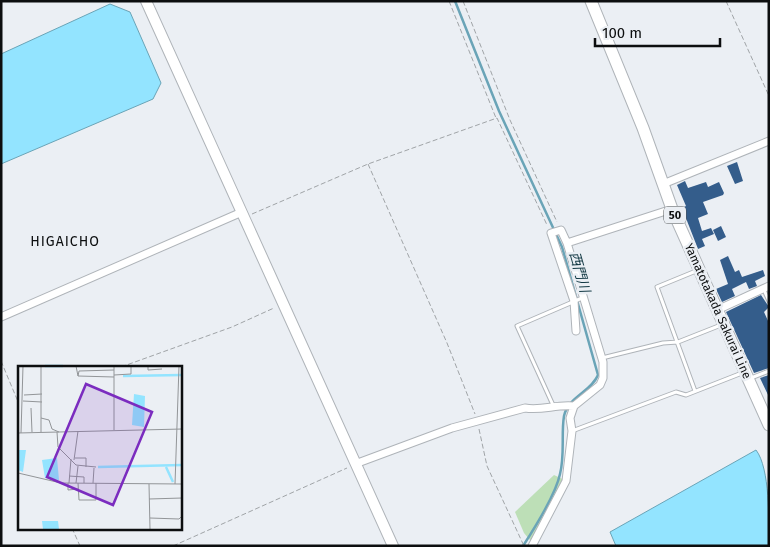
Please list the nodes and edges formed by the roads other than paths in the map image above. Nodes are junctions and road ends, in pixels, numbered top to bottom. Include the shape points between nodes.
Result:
1 (146, 1) edge
2 (591, 1) edge
3 (769, 142) edge
4 (663, 184) junction
5 (672, 209) junction
6 (243, 215) junction
7 (567, 243) junction
8 (699, 270) junction
9 (766, 287) edge
10 (583, 298) junction
11 (769, 301) edge
12 (574, 302) junction
13 (717, 310) junction
14 (1, 317) edge
15 (724, 325) junction
16 (576, 331) dead end
17 (678, 342) junction
18 (602, 358) junction
19 (769, 371) edge
20 (746, 376) junction
21 (695, 392) junction
22 (553, 406) junction
23 (574, 406) junction
24 (769, 426) edge
25 (572, 431) junction
26 (355, 462) junction
27 (393, 546) edge
28 (532, 546) edge

1 - 6 street
2 - 4 main road, Yamatotakada Sakurai Line / 50
3 - 4 street
4 - 5 main road, Yamatotakada Sakurai Line / 50
5 - 7 street
5 - 8 main road, Yamatotakada Sakurai Line / 50
6 - 14 street
6 - 26 street
7 - 10 street
7 - 12 street via 561,230 551,233
8 - 13 main road, Yamatotakada Sakurai Line / 50
8 - 17 lane via 657,287
9 - 11 lane
9 - 13 street
10 - 12 lane
10 - 18 street
12 - 16 street
12 - 22 lane via 517,326
13 - 15 main road, Yamatotakada Sakurai Line / 50
15 - 17 lane
15 - 20 main road, Yamatotakada Sakurai Line / 50
17 - 18 lane
17 - 21 lane
18 - 23 street via 600,385
19 - 20 lane
20 - 21 lane
20 - 24 main road, Yamatotakada Sakurai Line / 50
21 - 25 lane via 686,395 676,392
22 - 23 street
22 - 26 street via 536,410 525,408 452,428
23 - 25 street via 570,418
25 - 28 street via 566,481
26 - 27 street

